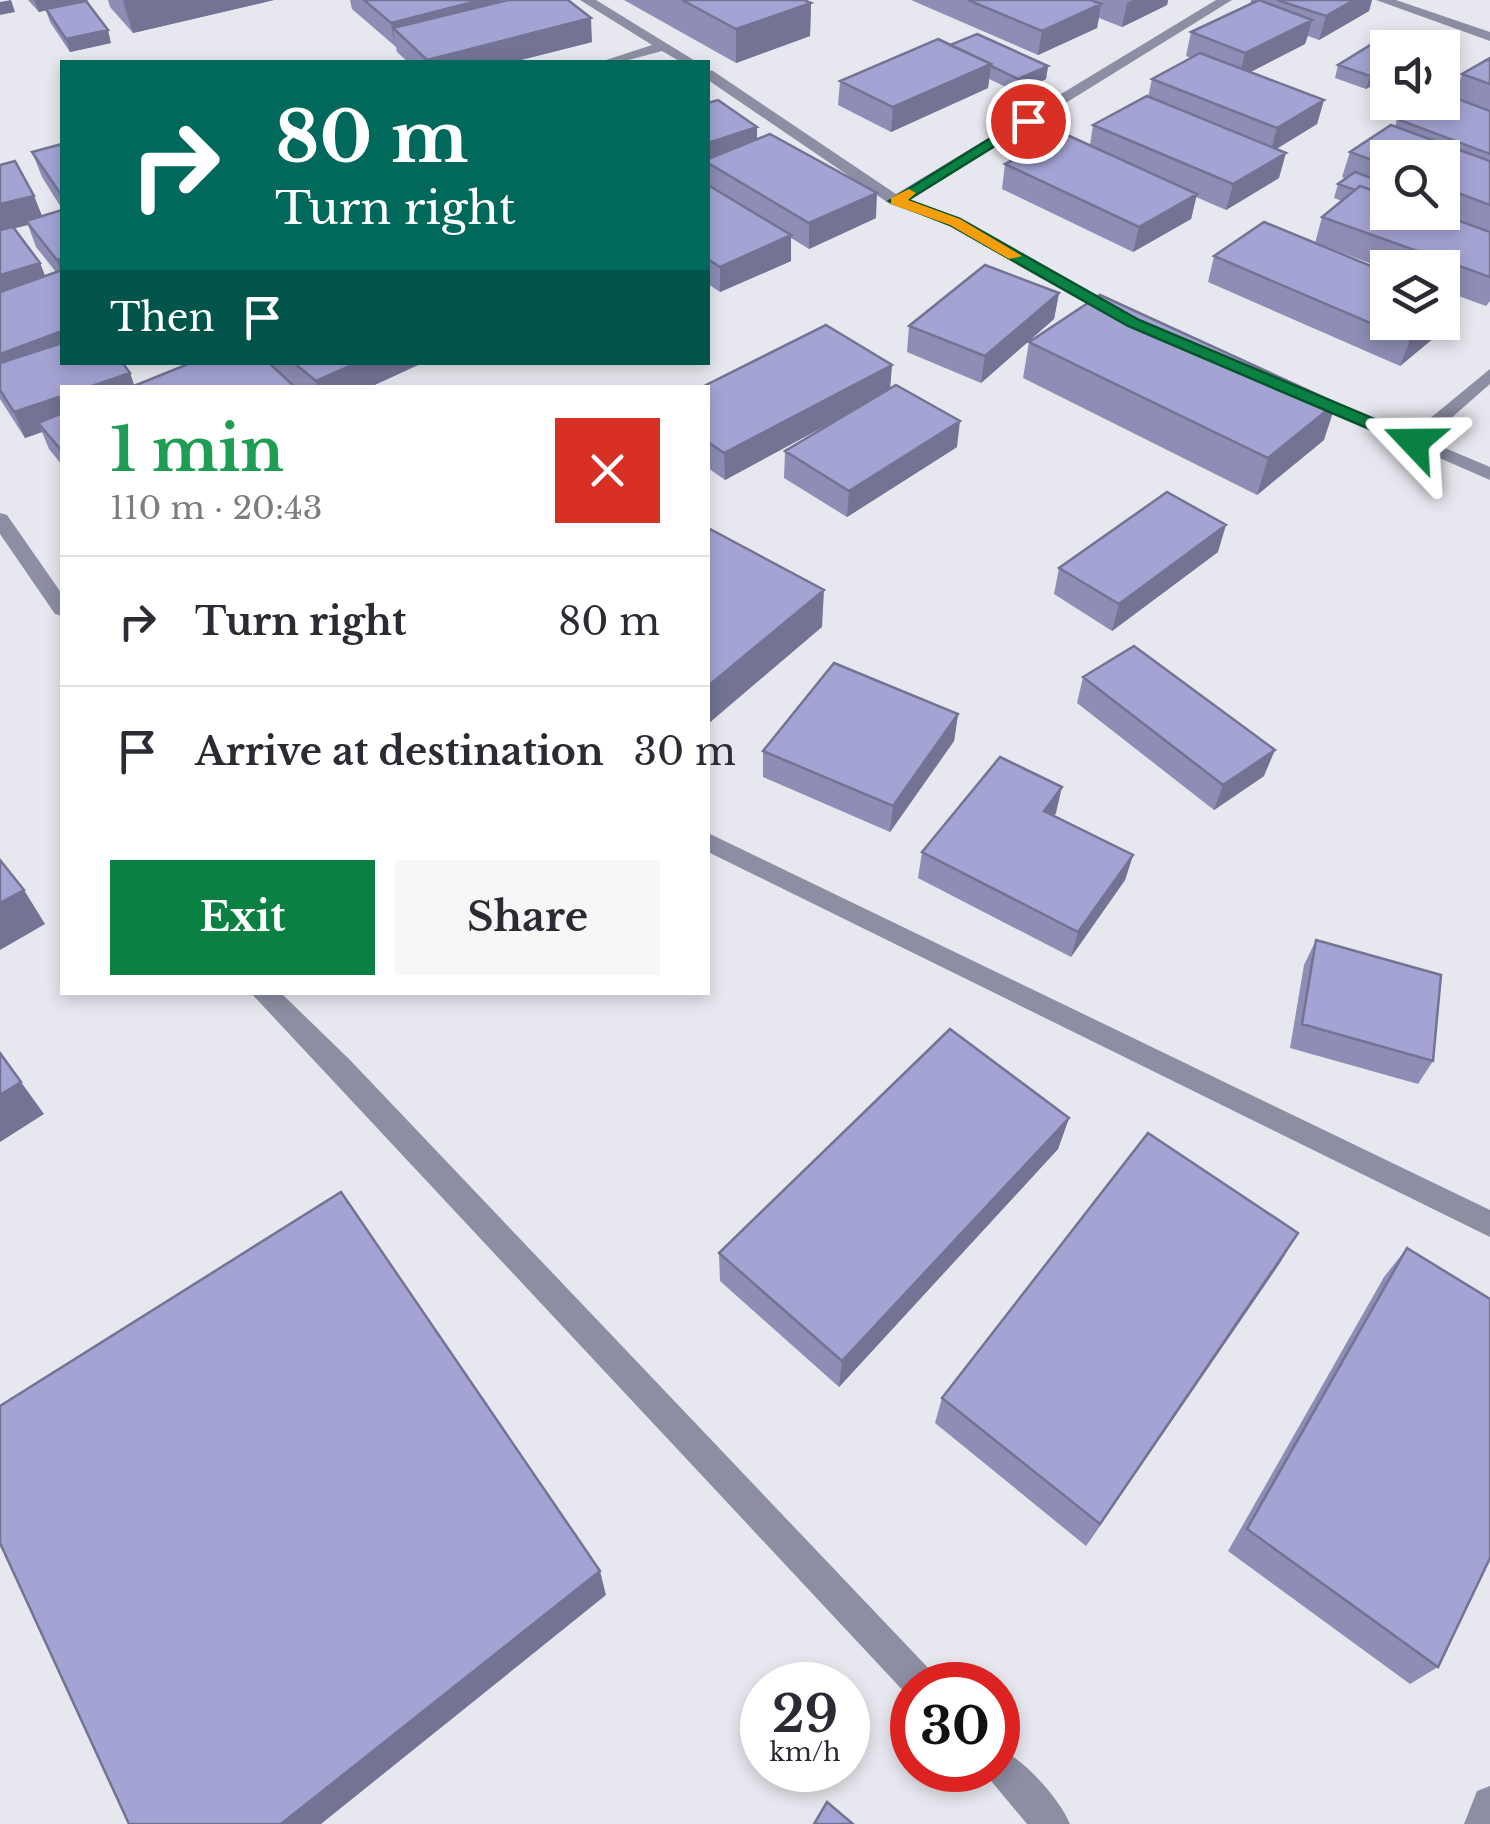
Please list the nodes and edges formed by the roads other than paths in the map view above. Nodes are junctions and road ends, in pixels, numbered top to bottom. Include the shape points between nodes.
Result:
1 (587, 0) edge
2 (1225, 0) edge
3 (1383, 0) edge
4 (1490, 37) edge
5 (665, 46) junction
6 (614, 60) edge
7 (687, 60) edge
8 (710, 75) edge
9 (896, 201) junction
10 (1134, 323) edge
11 (1490, 374) edge
12 (1291, 390) edge
13 (1414, 442) junction
14 (1490, 474) edge
15 (0, 519) edge
16 (60, 606) edge
17 (710, 843) edge
18 (265, 995) edge
19 (1490, 1224) edge
20 (899, 1662) edge
21 (1020, 1790) edge
22 (1490, 1804) edge
23 (1052, 1824) edge
24 (1482, 1824) edge

1 - 5 street
2 - 9 street
3 - 4 street
5 - 6 street
5 - 7 street
8 - 9 street
9 - 10 street via 955,222
11 - 13 street
12 - 13 street
13 - 14 street
15 - 16 street
17 - 19 street
18 - 20 street
21 - 23 street
22 - 24 street

